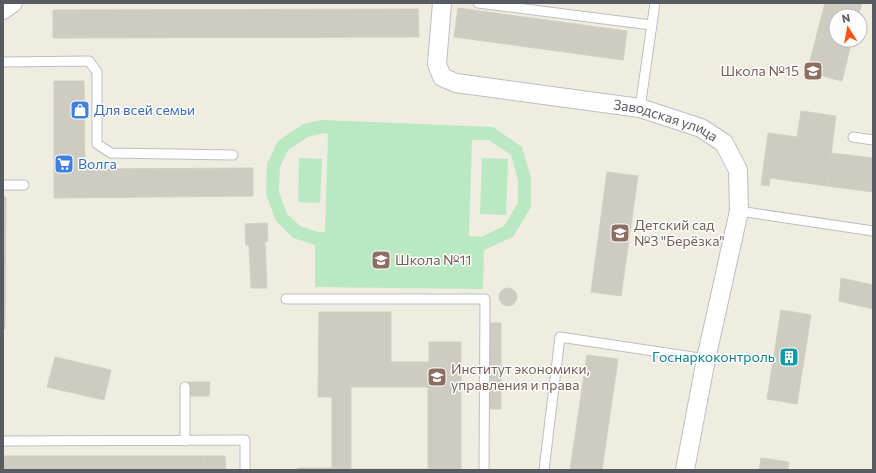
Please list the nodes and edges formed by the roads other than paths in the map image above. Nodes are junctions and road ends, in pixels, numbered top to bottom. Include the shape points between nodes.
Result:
1 (14, 3) edge
2 (442, 3) edge
3 (478, 3) edge
4 (655, 3) edge
5 (506, 4) edge
6 (3, 10) edge
7 (651, 25) junction
8 (3, 62) edge
9 (640, 108) junction
10 (853, 137) dead end
11 (873, 140) edge
12 (233, 155) dead end
13 (3, 185) edge
14 (24, 185) dead end
15 (739, 211) junction
16 (873, 230) edge
17 (286, 299) dead end
18 (706, 359) junction
19 (185, 387) dead end
20 (3, 441) edge
21 (185, 441) junction
22 (245, 470) edge
23 (484, 470) edge
24 (544, 470) edge
25 (685, 470) edge

1 - 6 street
2 - 9 street, Заводская улица via 437,64 442,77 456,83
3 - 5 lane
4 - 7 lane
5 - 7 lane
7 - 9 lane
8 - 12 lane via 89,61 97,72 97,144 111,153
9 - 15 street, Заводская улица via 701,128 724,143 738,170
10 - 11 lane
13 - 14 lane
15 - 16 lane
15 - 18 street, Заводская улица
17 - 23 lane via 485,299
18 - 24 lane via 560,338
18 - 25 street, Заводская улица
19 - 21 lane
20 - 21 lane
21 - 22 lane via 245,440

